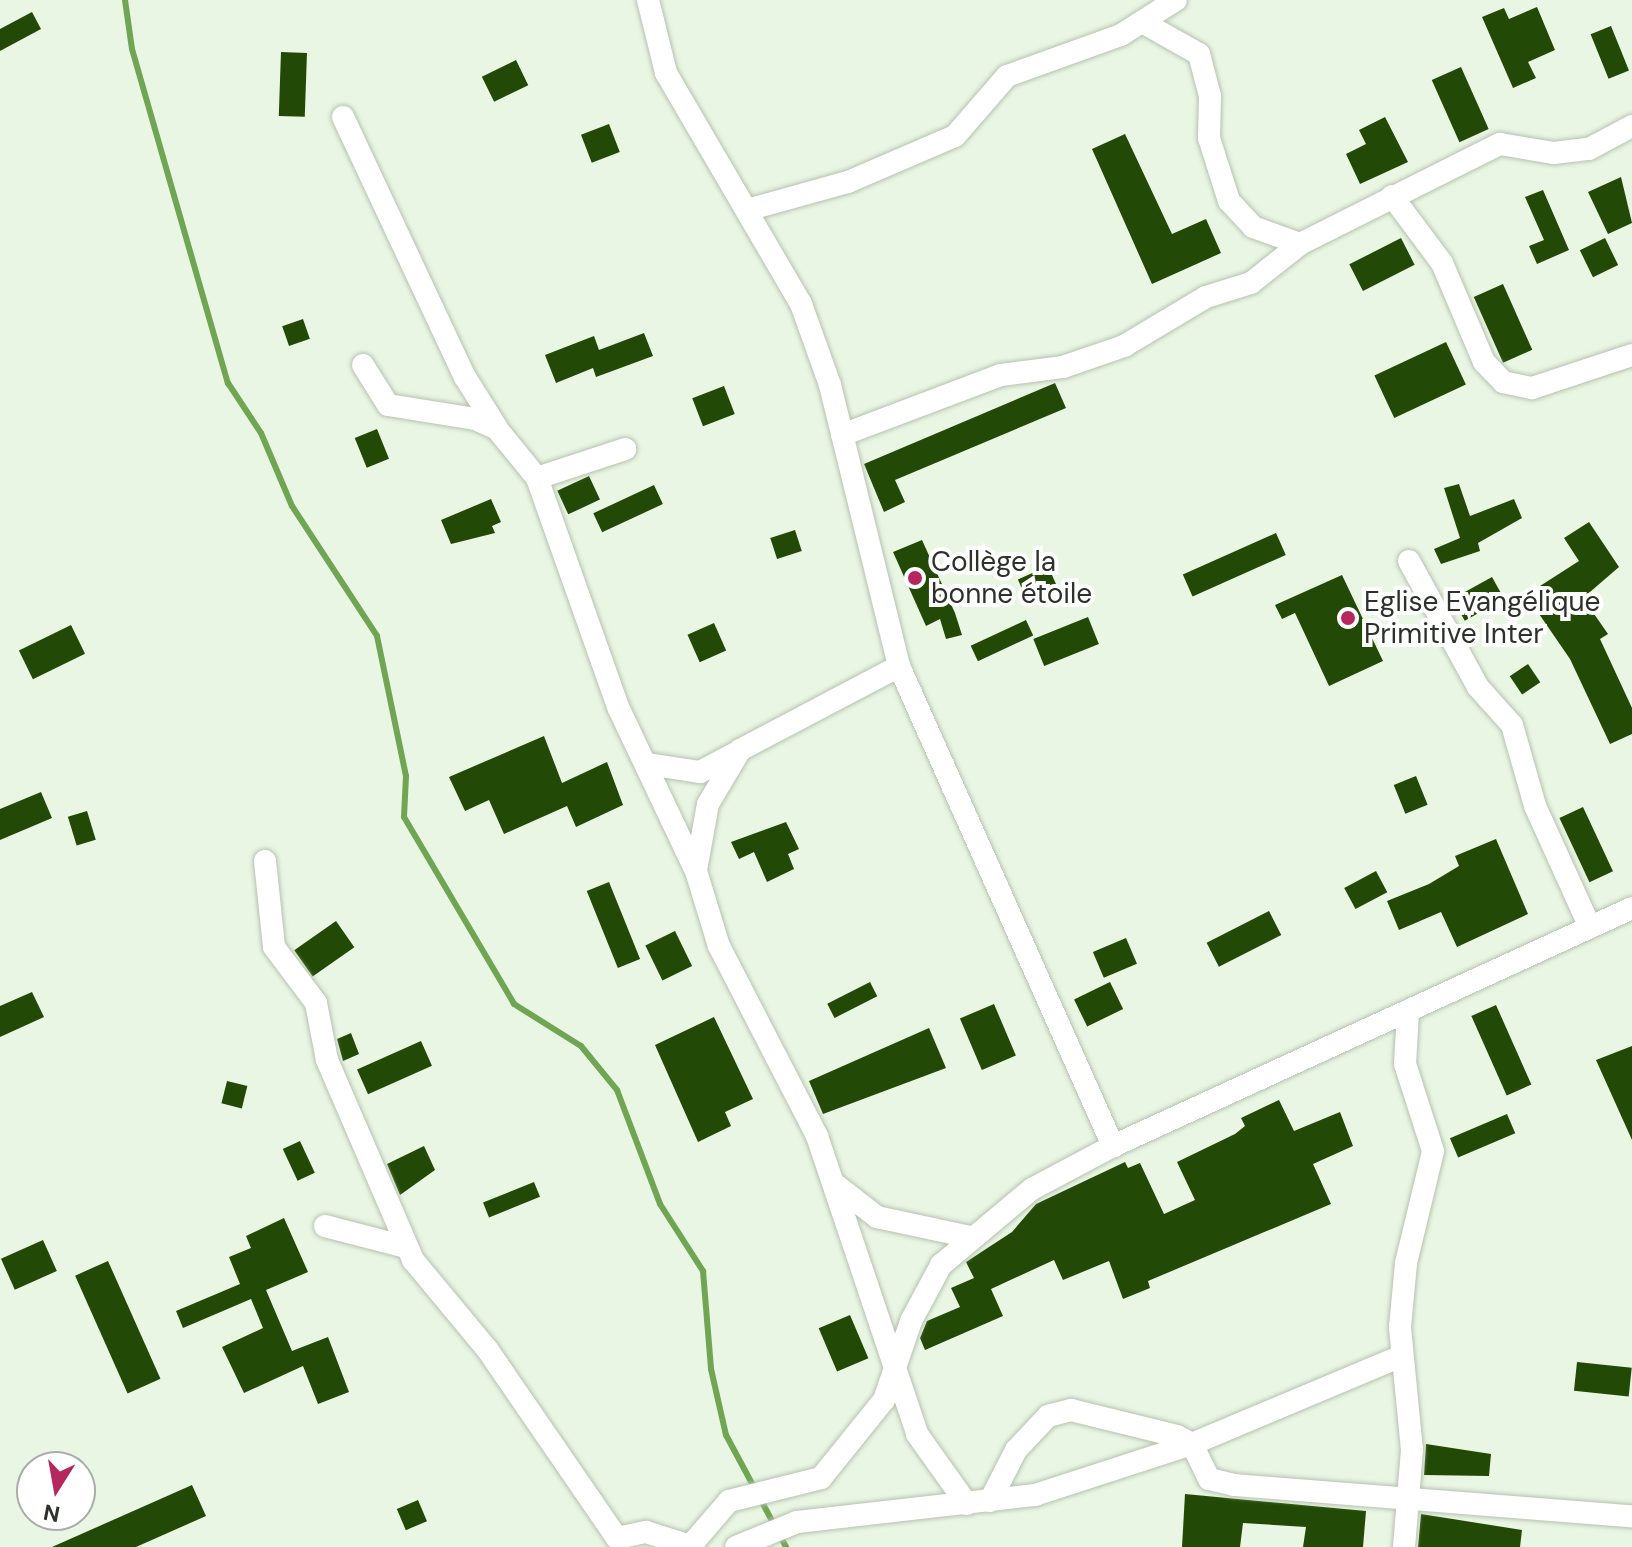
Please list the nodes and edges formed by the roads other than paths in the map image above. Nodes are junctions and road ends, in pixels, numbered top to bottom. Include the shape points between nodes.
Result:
1 (648, 0) edge
2 (1176, 0) edge
3 (1142, 22) junction
4 (343, 117) dead end
5 (1632, 126) edge
6 (1392, 196) junction
7 (747, 210) junction
8 (1300, 244) junction
9 (1632, 355) edge
10 (363, 365) dead end
11 (497, 429) junction
12 (842, 435) junction
13 (625, 449) dead end
14 (537, 478) junction
15 (1409, 561) dead end
16 (899, 666) junction
17 (740, 750) junction
18 (648, 764) junction
19 (265, 861) dead end
20 (696, 871) junction
21 (1632, 908) edge
22 (1590, 927) junction
23 (1408, 1012) junction
24 (1113, 1146) junction
25 (837, 1186) junction
26 (325, 1226) dead end
27 (970, 1237) junction
28 (406, 1247) junction
29 (1399, 1357) junction
30 (897, 1373) junction
31 (1192, 1444) junction
32 (1410, 1498) junction
33 (990, 1501) junction
34 (967, 1504) junction
35 (1632, 1516) edge
36 (693, 1546) edge
37 (736, 1547) edge
38 (1404, 1547) edge

1 - 7 street via 666,73
2 - 3 street
3 - 7 street via 1007,76 955,136 848,182
3 - 8 street via 1199,54 1210,96 1209,138 1229,201 1253,227
4 - 11 street via 465,377
5 - 6 street via 1589,149 1554,153 1500,144
6 - 8 street
6 - 9 street via 1442,263 1484,362 1503,382 1532,388
7 - 12 street via 801,304
8 - 12 street via 1251,283 1206,297 1124,346 1063,367 1001,375
10 - 11 street via 388,405 460,415
11 - 14 street
12 - 16 street
13 - 14 street
14 - 18 street via 613,695
15 - 22 street via 1478,687 1512,725 1535,806
16 - 17 street
16 - 24 street
17 - 18 street via 700,772
17 - 20 street via 708,804
18 - 20 street
19 - 28 street via 274,947 316,1003 327,1060
20 - 25 street via 719,946
21 - 22 street
22 - 23 street
23 - 24 street
23 - 29 street via 1405,1064 1433,1151 1406,1263
24 - 27 street via 1032,1189
25 - 27 street via 877,1217
25 - 30 street
26 - 28 street
27 - 30 street via 926,1288
28 - 36 street via 504,1371 617,1538 646,1532
29 - 31 street
29 - 32 street via 1409,1408
30 - 34 street via 917,1434
30 - 36 street via 884,1400 821,1478 729,1501
31 - 32 street via 1209,1479
31 - 33 street via 1035,1495
31 - 33 street via 1058,1410 1016,1450
32 - 35 street
32 - 38 street
33 - 34 street
34 - 37 street via 797,1522

